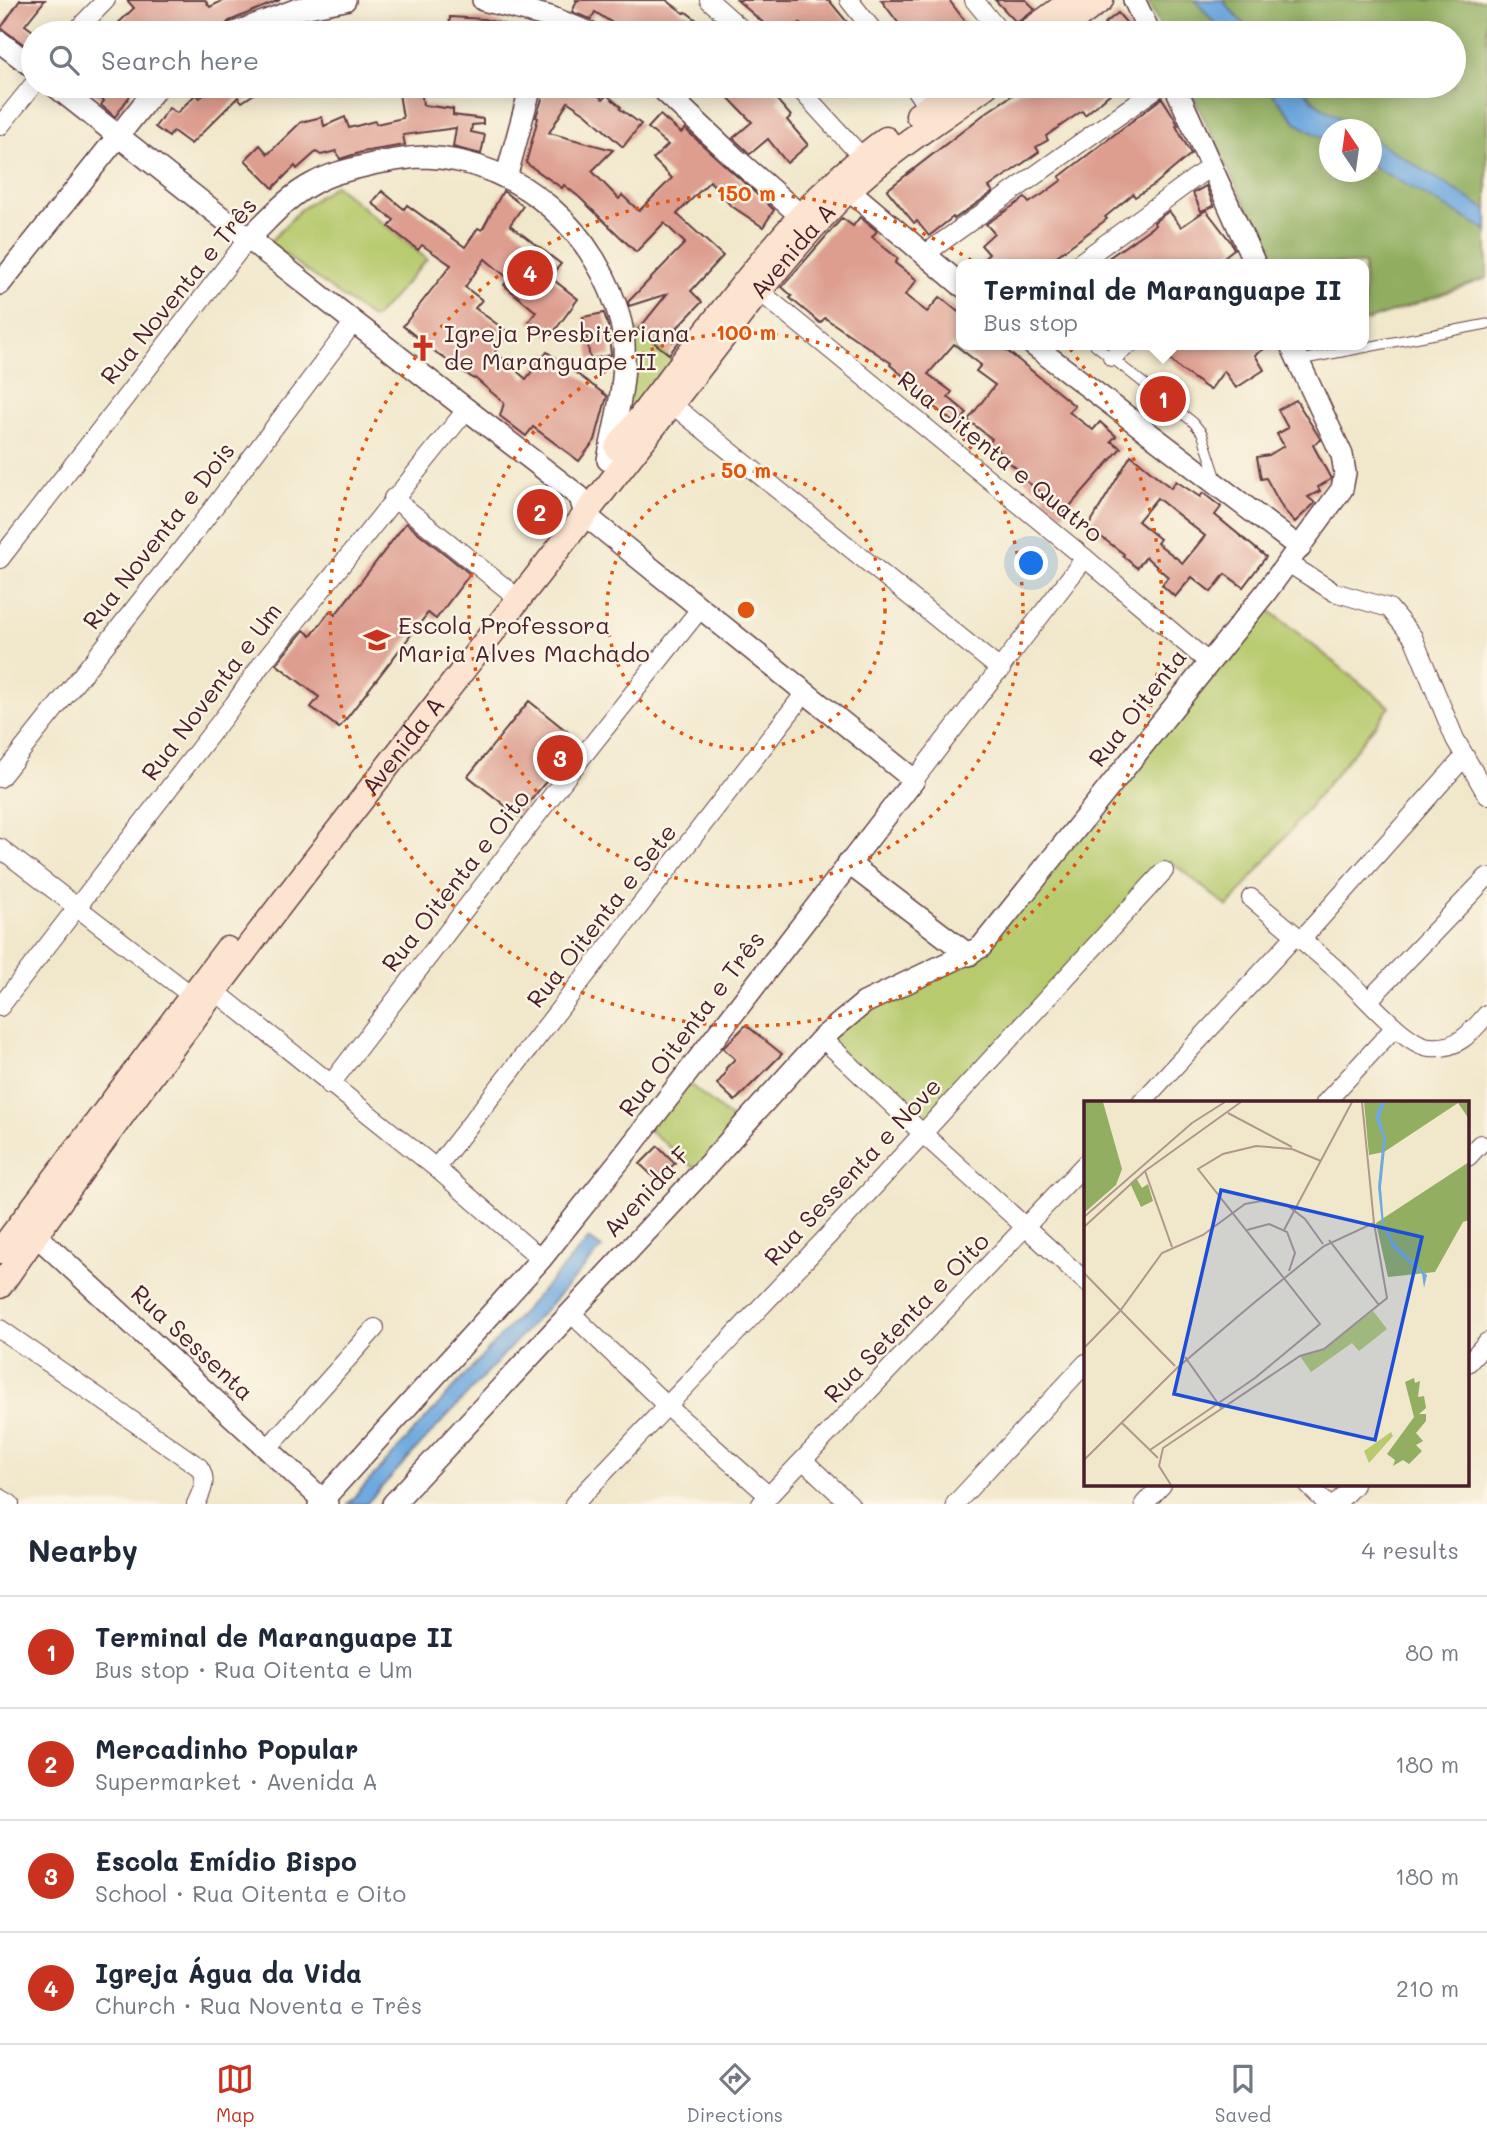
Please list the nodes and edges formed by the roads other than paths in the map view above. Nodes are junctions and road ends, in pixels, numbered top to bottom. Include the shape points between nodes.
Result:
1 (106, 0) edge
2 (345, 0) edge
3 (483, 0) edge
4 (709, 0) edge
5 (849, 0) edge
6 (974, 0) edge
7 (1072, 0) edge
8 (1134, 0) edge
9 (1097, 1) edge
10 (550, 17) edge
11 (86, 21) edge
12 (266, 21) edge
13 (733, 21) edge
14 (866, 21) edge
15 (991, 21) edge
16 (1043, 21) edge
17 (1071, 21) edge
18 (1144, 21) edge
19 (0, 43) edge
20 (21, 59) edge
21 (23, 98) edge
22 (70, 98) edge
23 (149, 98) edge
24 (528, 98) edge
25 (672, 98) edge
26 (808, 98) edge
27 (922, 98) edge
28 (940, 98) edge
29 (967, 98) edge
30 (1143, 98) edge
31 (1180, 98) edge
32 (928, 107) junction
33 (0, 126) edge
34 (118, 135) junction
35 (867, 163) junction
36 (1211, 166) junction
37 (506, 178) junction
38 (842, 185) junction
39 (800, 215) junction
40 (248, 239) junction
41 (925, 254) junction
42 (1085, 259) edge
43 (1248, 259) edge
44 (956, 281) edge
45 (0, 285) edge
46 (759, 291) junction
47 (354, 322) junction
48 (1487, 324) edge
49 (1369, 341) edge
50 (1043, 350) edge
51 (1102, 350) edge
52 (1121, 350) edge
53 (1294, 352) edge
54 (1112, 357) junction
55 (665, 398) junction
56 (467, 409) junction
57 (608, 460) junction
58 (1219, 487) junction
59 (393, 498) junction
60 (582, 506) junction
61 (1294, 555) junction
62 (1085, 558) junction
63 (0, 559) edge
64 (508, 590) junction
65 (700, 608) junction
66 (1208, 662) junction
67 (1001, 670) junction
68 (805, 693) junction
69 (1465, 756) junction
70 (0, 778) edge
71 (914, 780) junction
72 (1487, 795) edge
73 (0, 848) edge
74 (848, 863) junction
75 (1164, 871) dead end
76 (1487, 877) edge
77 (1251, 898) dead end
78 (78, 907) junction
79 (1298, 938) junction
80 (969, 955) junction
81 (215, 992) junction
82 (191, 995) junction
83 (1369, 1000) junction
84 (0, 1007) edge
85 (1487, 1014) edge
86 (1395, 1027) junction
87 (822, 1038) junction
88 (330, 1085) junction
89 (1144, 1101) edge
90 (1327, 1101) edge
91 (922, 1133) junction
92 (1084, 1165) edge
93 (436, 1168) junction
94 (1028, 1227) junction
95 (28, 1229) junction
96 (0, 1251) edge
97 (541, 1259) junction
98 (1084, 1280) edge
99 (0, 1286) edge
100 (572, 1313) junction
101 (375, 1328) dead end
102 (0, 1329) edge
103 (1487, 1342) edge
104 (1470, 1361) edge
105 (1084, 1365) edge
106 (667, 1406) junction
107 (267, 1449) junction
108 (804, 1461) junction
109 (1161, 1486) edge
110 (1309, 1486) edge
111 (1353, 1486) edge
112 (0, 1498) edge
113 (765, 1500) edge
114 (323, 1503) edge
115 (10, 1504) edge
116 (195, 1504) edge
117 (393, 1504) edge
118 (575, 1504) edge
119 (850, 1504) edge
120 (954, 1504) edge
121 (1144, 1504) edge
122 (1327, 1504) edge
123 (1336, 1504) edge

1 - 11 street
2 - 12 street
3 - 10 street
4 - 13 street
5 - 14 street
6 - 15 street
7 - 16 main road
8 - 18 street
9 - 17 main road
19 - 20 street
21 - 33 street
22 - 34 street
23 - 34 street
24 - 37 street
25 - 39 street
26 - 35 street
27 - 32 street
28 - 32 main road, Avenida A
29 - 35 main road, Avenida A
30 - 41 street
31 - 36 street
32 - 35 main road, Avenida A
34 - 40 street
34 - 45 street
35 - 38 main road, Avenida A
36 - 42 street
36 - 43 street
37 - 40 street, Rua Noventa e Três via 456,160 424,157 340,172 290,198
37 - 57 street, Rua Noventa e Três via 562,216 587,247 613,301 621,324 624,367
38 - 39 main road, Avenida A
38 - 41 street
38 - 46 main road, Avenida A via 813,228
39 - 55 main road, Avenida A
40 - 47 street
40 - 63 street, Rua Noventa e Três
41 - 44 street
46 - 55 main road, Avenida A
46 - 62 street, Rua Oitenta e Quatro
47 - 56 street
47 - 70 street, Rua Noventa e Dois
48 - 49 lane
50 - 58 street
51 - 54 lane
52 - 54 street
53 - 61 street, Rua Oitenta via 1342,455 1345,472 1342,489
54 - 58 lane via 1193,422 1211,454
55 - 57 main road, Avenida A
55 - 60 main road, Avenida A
55 - 67 street
56 - 59 street, Rua Noventa e Um
56 - 60 street
57 - 60 main road, Avenida A
58 - 61 street
59 - 64 street
59 - 78 street, Rua Noventa e Um
60 - 64 main road, Avenida A
60 - 65 street
60 - 81 main road, Avenida A
61 - 66 street, Rua Oitenta
61 - 69 street via 1334,592 1389,608 1413,637
62 - 66 street, Rua Oitenta e Quatro
62 - 67 street, Rua Oitenta e Três
64 - 82 main road, Avenida A
65 - 68 street
65 - 88 street, Rua Oitenta e Oito
66 - 80 street, Rua Oitenta via 1002,924
67 - 71 street, Rua Oitenta e Três
68 - 71 street
68 - 93 street, Rua Oitenta e Sete
69 - 72 street
69 - 79 street
71 - 74 street, Rua Oitenta e Três
73 - 78 street
74 - 80 street
74 - 97 street, Rua Oitenta e Três
75 - 91 street, Rua Sessenta e Nove
76 - 83 street
77 - 79 street
78 - 82 street
78 - 84 street, Rua Noventa e Um
79 - 83 street
79 - 89 street
80 - 87 street, Avenida F via 864,1003
81 - 82 street
81 - 88 street
81 - 95 main road, Avenida A
82 - 95 main road, Avenida A
83 - 86 street
85 - 86 street via 1457,1044 1444,1048 1426,1047
86 - 90 street
87 - 91 street
87 - 100 street, Avenida F
88 - 93 street
91 - 94 street
91 - 106 street, Rua Sessenta e Nove
92 - 94 street, Rua Setenta e Oito
93 - 97 street
94 - 98 street
94 - 108 street, Rua Setenta e Oito
95 - 96 main road, Avenida A
95 - 99 main road, Avenida A
95 - 107 street, Rua Sessenta
97 - 114 street, Rua Oitenta e Três
100 - 106 street
100 - 117 street, Avenida F
101 - 107 street
102 - 116 street via 200,1466 204,1485
103 - 104 street
105 - 120 street
106 - 113 street
106 - 118 street, Rua Sessenta e Nove
107 - 114 street, Rua Sessenta
108 - 113 street, Rua Setenta e Oito
108 - 119 street
109 - 121 street
110 - 122 street
111 - 123 street
112 - 115 street

